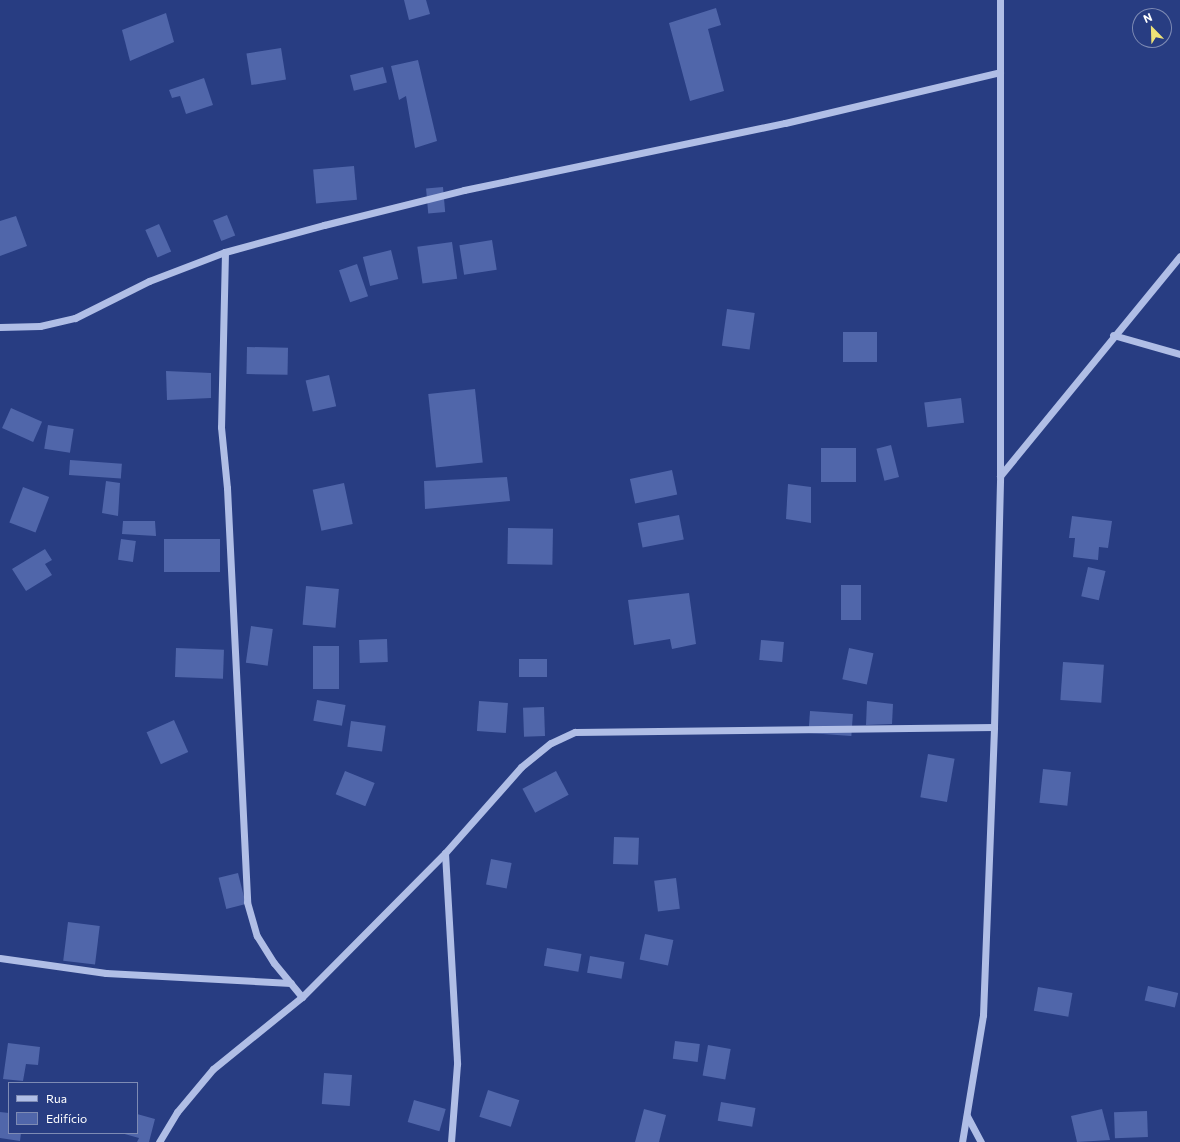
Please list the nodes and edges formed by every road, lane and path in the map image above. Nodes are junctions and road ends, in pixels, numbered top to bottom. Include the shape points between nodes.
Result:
1 (1000, 0) edge
2 (1000, 72) junction
3 (225, 252) junction
4 (1180, 256) edge
5 (0, 327) edge
6 (1113, 335) junction
7 (1180, 354) edge
8 (1000, 476) junction
9 (994, 727) junction
10 (445, 853) junction
11 (0, 958) edge
12 (291, 982) junction
13 (302, 997) junction
14 (967, 1116) junction
15 (159, 1142) edge
16 (451, 1142) edge
17 (962, 1142) edge
18 (981, 1142) edge

1 - 2 street
2 - 3 street via 785,123 464,190
2 - 8 street
3 - 5 street via 149,281 76,318 40,326
3 - 12 street via 221,427 227,488 247,902 257,936
4 - 6 street
6 - 7 street
6 - 8 street
8 - 9 street
9 - 10 street via 575,732 551,743 521,767
9 - 14 street via 982,1015
10 - 13 street
10 - 16 street via 457,1064
11 - 12 street via 106,973
12 - 13 street
13 - 15 street via 213,1069 177,1112
14 - 17 street
14 - 18 street

